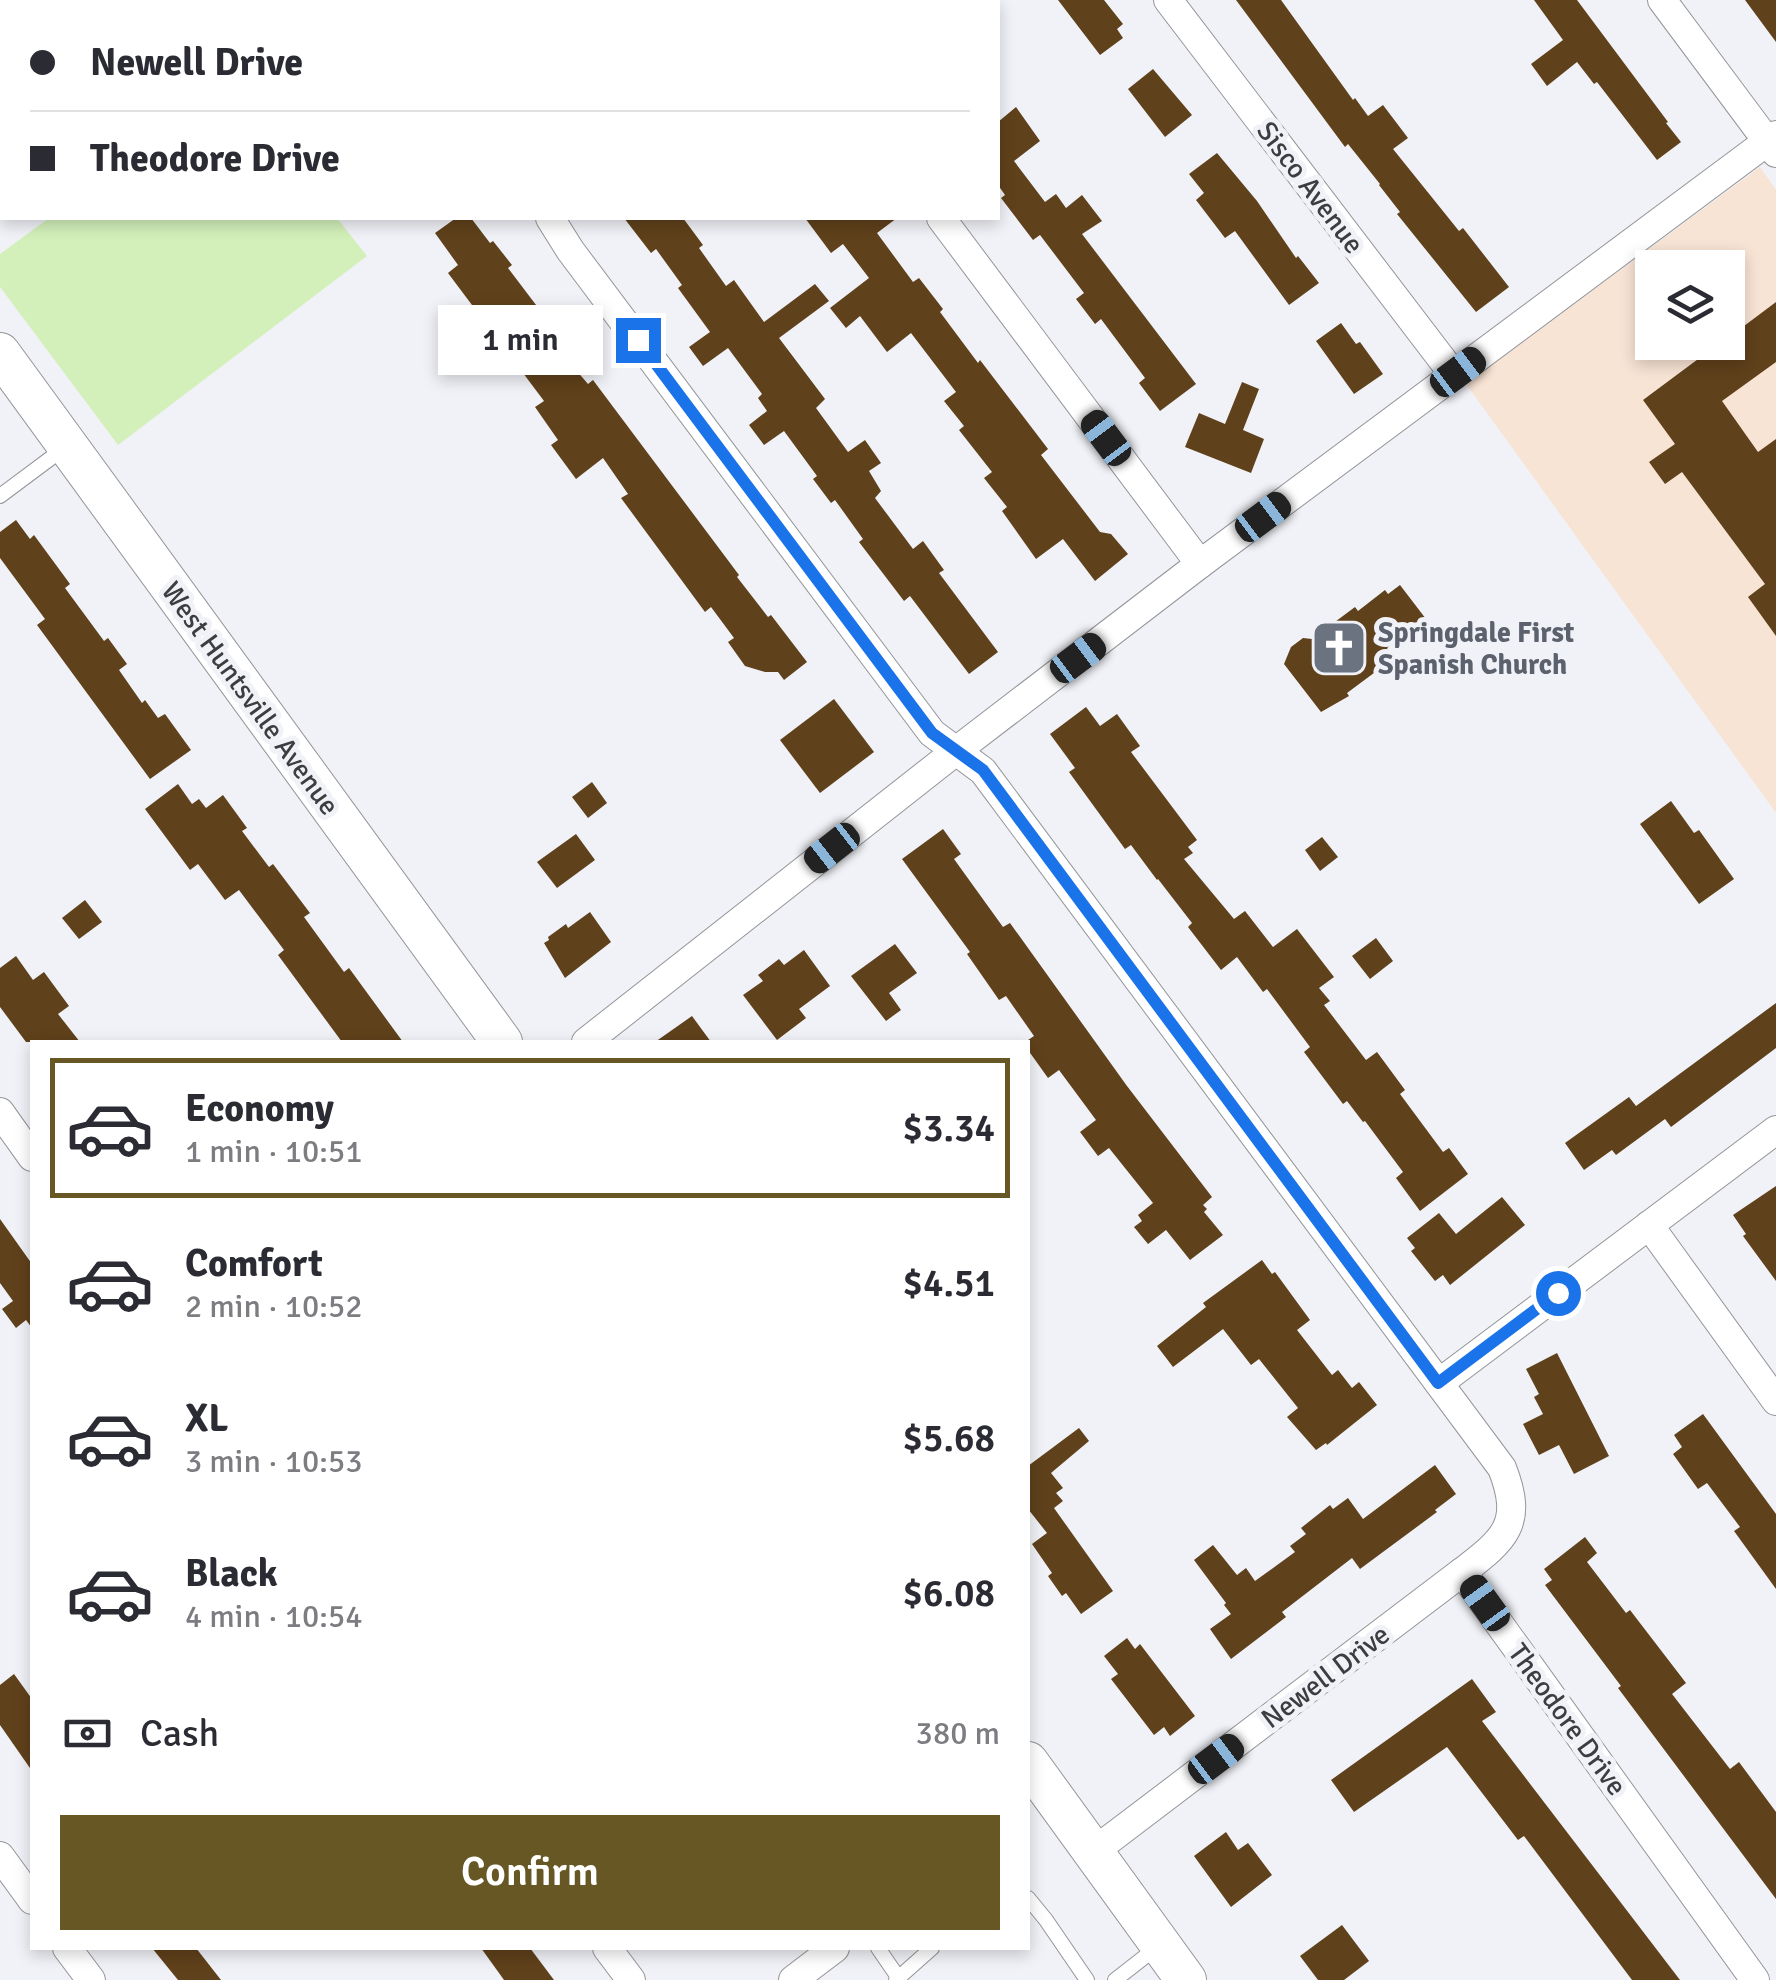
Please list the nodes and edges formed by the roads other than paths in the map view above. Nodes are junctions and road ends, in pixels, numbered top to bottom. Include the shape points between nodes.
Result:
1 (1168, 0) edge
2 (1662, 0) edge
3 (1773, 143) edge
4 (551, 220) edge
5 (942, 220) edge
6 (0, 354) edge
7 (1454, 375) junction
8 (68, 446) junction
9 (0, 496) edge
10 (1200, 564) junction
11 (956, 751) junction
12 (501, 1040) edge
13 (589, 1040) edge
14 (0, 1112) edge
15 (1776, 1130) edge
16 (30, 1154) edge
17 (1649, 1226) junction
18 (1438, 1383) junction
19 (1776, 1401) edge
20 (1462, 1572) junction
21 (1033, 1782) edge
22 (1093, 1852) junction
23 (0, 1856) edge
24 (30, 1897) edge
25 (1030, 1900) edge
26 (1160, 1944) junction
27 (68, 1950) edge
28 (608, 1950) edge
29 (832, 1950) edge
30 (879, 1950) edge
31 (930, 1950) edge
32 (898, 1979) edge
33 (91, 1980) edge
34 (631, 1980) edge
35 (793, 1980) edge
36 (1087, 1980) edge
37 (1114, 1980) edge
38 (1186, 1980) edge
39 (1756, 1980) edge

1 - 7 street, Sisco Avenue
2 - 3 street
3 - 7 street
4 - 11 street via 932,733
5 - 10 street
6 - 8 main road, West Huntsville Avenue
7 - 10 street
8 - 9 lane
8 - 12 main road, West Huntsville Avenue
10 - 11 street
11 - 13 street
11 - 18 street via 983,770
14 - 16 street
15 - 17 street
17 - 18 street
17 - 19 street
18 - 20 street via 1502,1468 1512,1507 1507,1530
20 - 22 street, Newell Drive
20 - 39 street, Theodore Drive
21 - 22 main road
22 - 26 main road
23 - 24 street
25 - 36 lane
26 - 37 lane
26 - 38 main road
27 - 33 street
28 - 34 street
29 - 35 street
30 - 32 lane
31 - 32 lane

